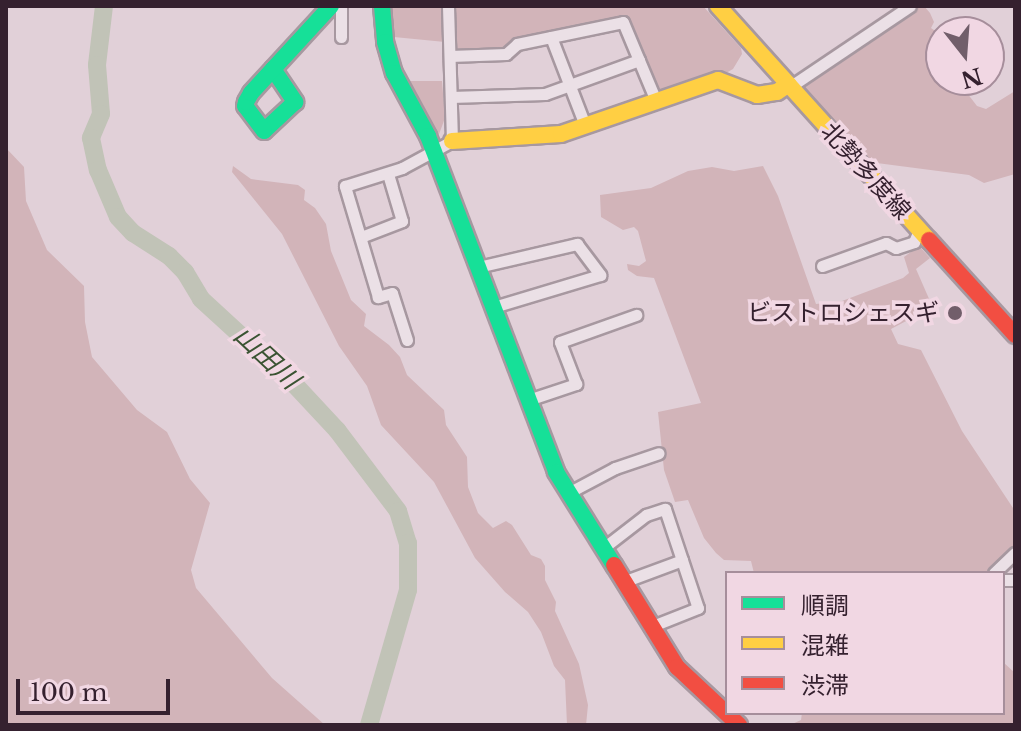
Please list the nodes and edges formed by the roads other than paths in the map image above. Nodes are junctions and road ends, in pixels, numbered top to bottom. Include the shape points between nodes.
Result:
1 (331, 6) edge
2 (341, 6) edge
3 (382, 6) edge
4 (448, 6) edge
5 (718, 6) edge
6 (910, 6) edge
7 (341, 37) dead end
8 (551, 37) junction
9 (450, 56) junction
10 (639, 60) junction
11 (273, 69) dead end
12 (570, 85) junction
13 (790, 85) junction
14 (451, 97) junction
15 (656, 101) junction
16 (585, 125) junction
17 (452, 141) junction
18 (433, 148) junction
19 (388, 174) junction
20 (919, 230) junction
21 (361, 237) junction
22 (822, 266) dead end
23 (478, 267) junction
24 (493, 307) junction
25 (636, 315) dead end
26 (1015, 335) edge
27 (407, 340) dead end
28 (528, 400) junction
29 (659, 453) dead end
30 (568, 493) junction
31 (602, 549) junction
32 (1015, 553) edge
33 (682, 560) junction
34 (996, 571) edge
35 (623, 582) junction
36 (650, 627) junction
37 (725, 712) edge

1 - 11 street
2 - 7 street
3 - 18 street via 394,73
4 - 9 street
5 - 13 street, 北勢多度線
6 - 13 street
8 - 9 street via 517,44 506,54
8 - 10 street via 623,22
8 - 12 street
9 - 14 street
10 - 12 street
10 - 15 street
12 - 14 street via 545,94
12 - 16 street
13 - 15 street via 757,95 718,80
13 - 20 street, 北勢多度線
14 - 17 street
15 - 16 street
16 - 17 street via 549,136
17 - 18 street
18 - 19 street
18 - 23 street
19 - 21 street via 402,221
19 - 21 street via 345,186
20 - 22 street via 914,242 896,248 886,243
20 - 26 street, 北勢多度線
21 - 27 street via 378,297 392,293
23 - 24 street
23 - 24 street via 577,244 600,275
24 - 28 street
25 - 28 street via 560,342 576,384
28 - 30 street
29 - 30 street
30 - 31 street
31 - 33 street via 646,515 665,509
31 - 35 street
32 - 34 street
33 - 35 street
33 - 36 street via 698,608
35 - 36 street
36 - 37 street via 684,675

